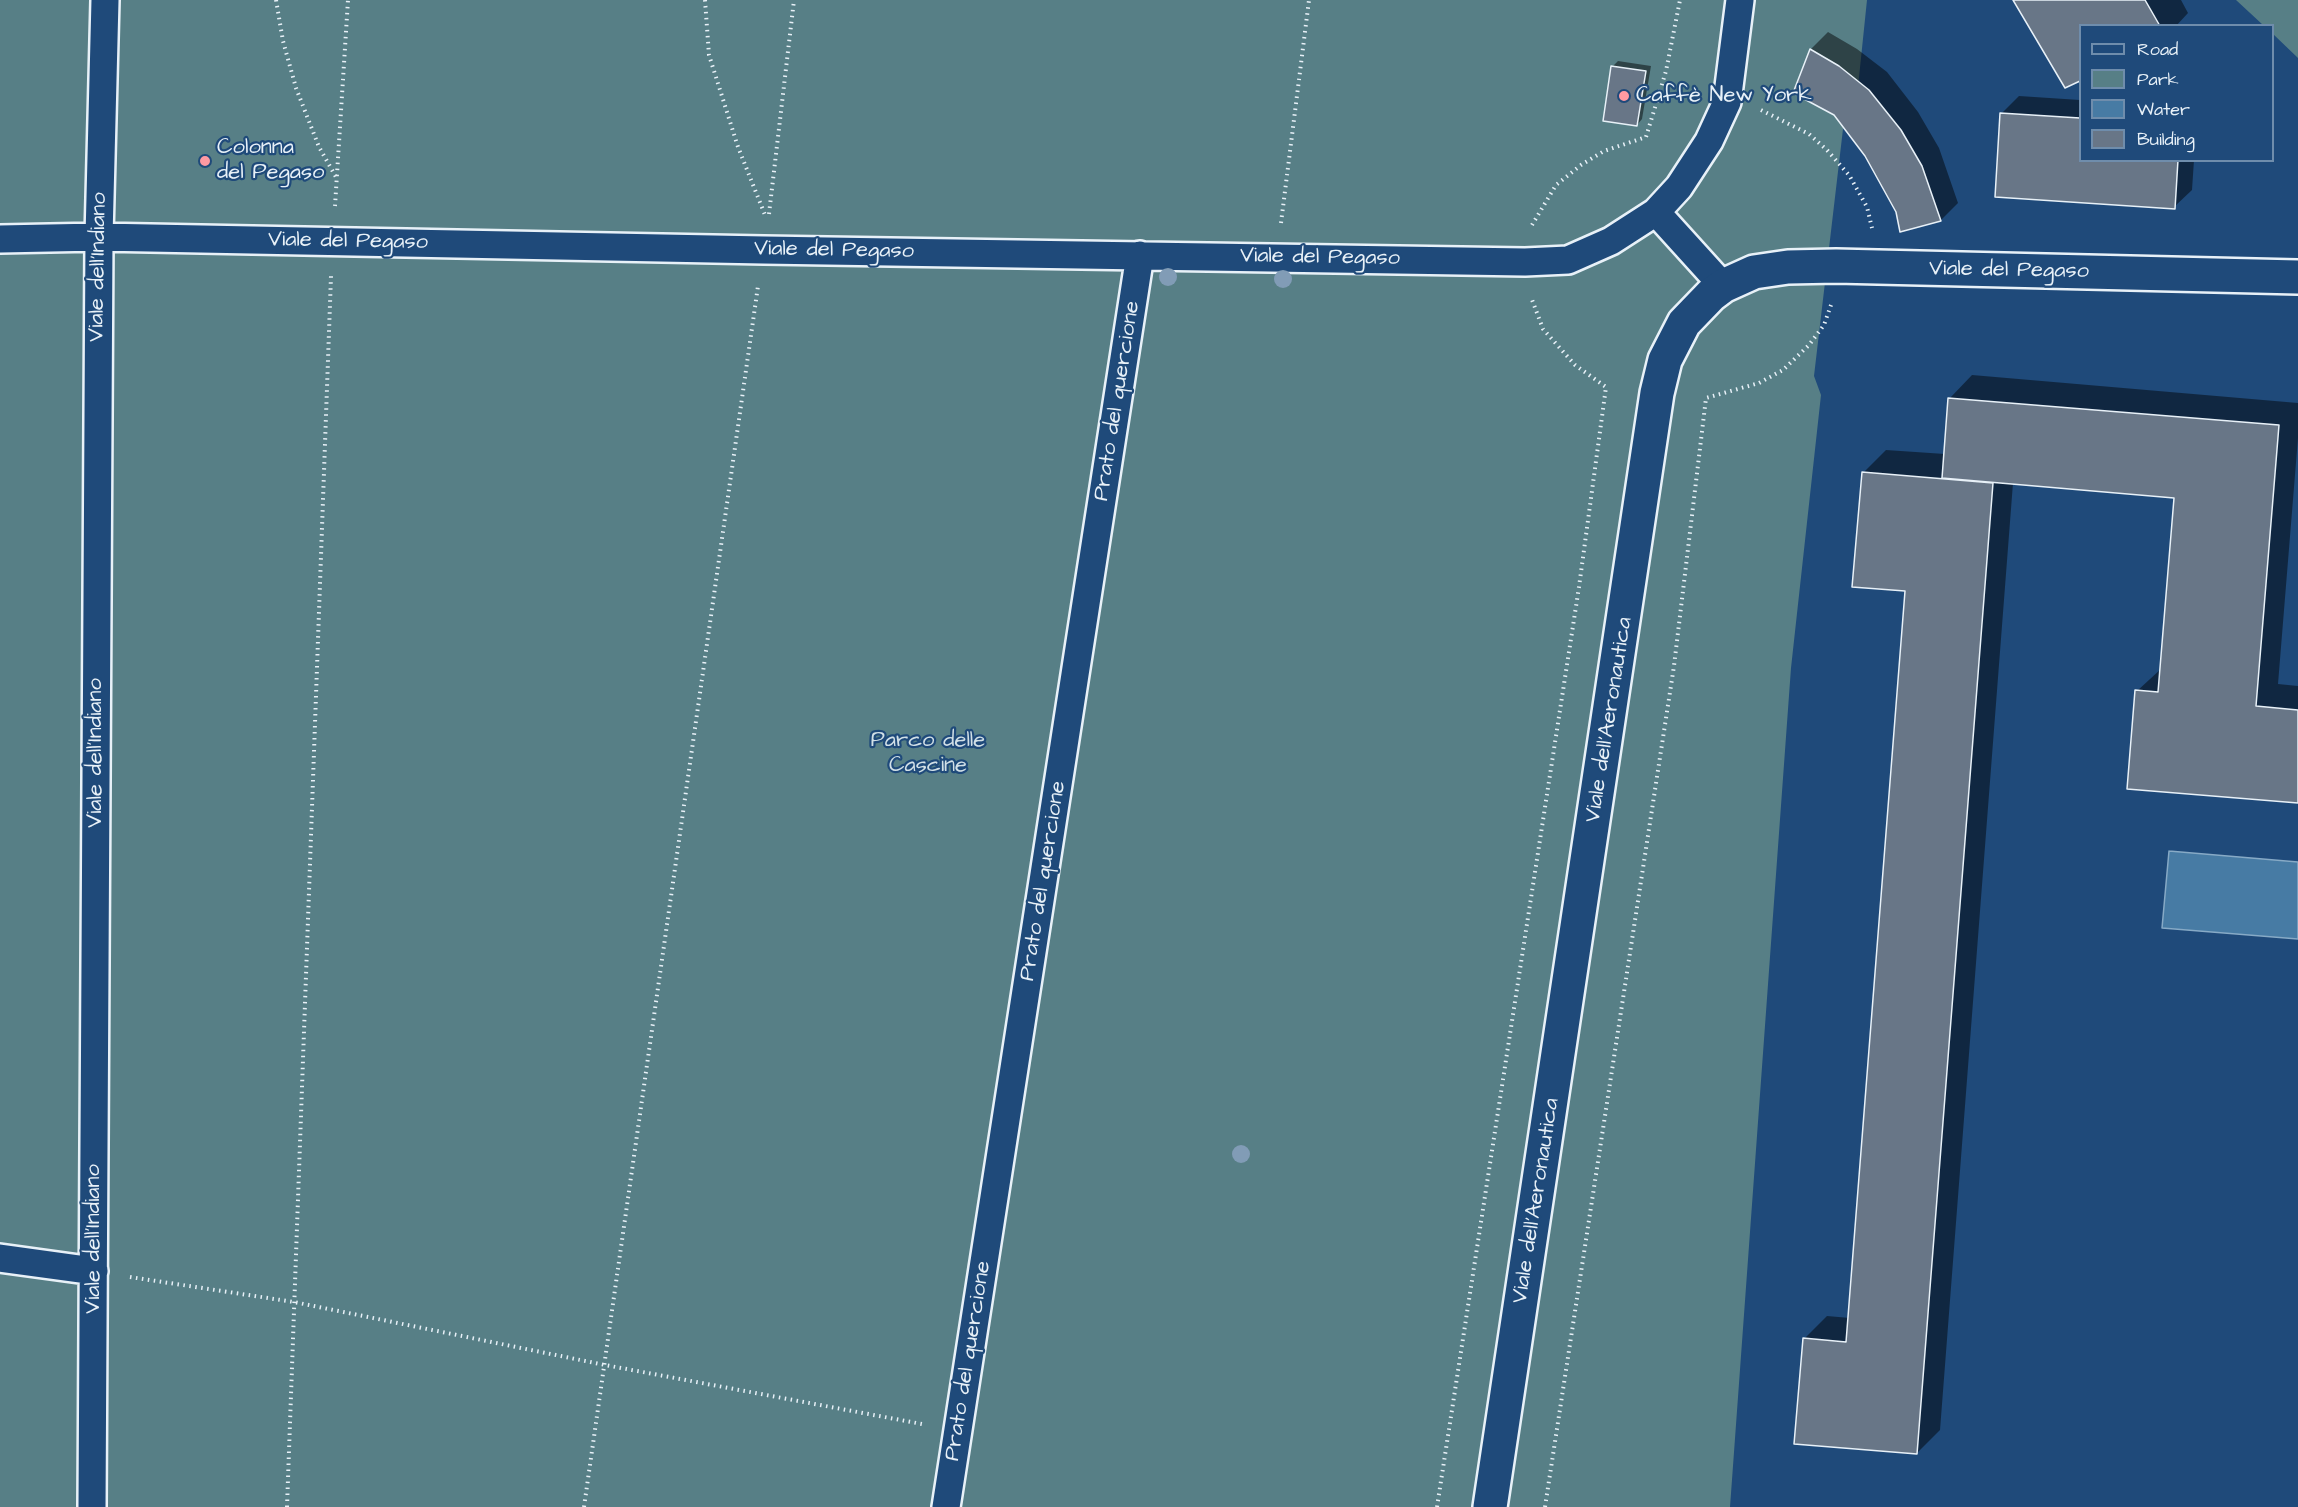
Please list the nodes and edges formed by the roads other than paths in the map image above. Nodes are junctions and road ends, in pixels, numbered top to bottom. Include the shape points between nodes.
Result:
1 (105, 0) edge
2 (1740, 0) edge
3 (1656, 212) junction
4 (99, 237) junction
5 (0, 238) edge
6 (1140, 255) junction
7 (2298, 277) edge
8 (1723, 286) junction
9 (0, 1258) edge
10 (93, 1271) junction
11 (92, 1507) edge
12 (946, 1507) edge
13 (1490, 1507) edge

1 - 4 street, Viale dell'Indiano
2 - 3 street via 1727,102 1709,141 1679,187
3 - 6 street, Viale del Pegaso via 1611,242 1568,260
3 - 8 street
4 - 5 street, Viale del Pegaso
4 - 6 street, Viale del Pegaso
4 - 10 street, Viale dell'Indiano
6 - 12 street, Prato del quercione
7 - 8 street, Viale del Pegaso via 1836,266 1754,272
8 - 13 street, Viale dell'Aeronautica via 1684,323 1665,360 1657,393
9 - 10 street
10 - 11 street, Viale dell'Indiano

